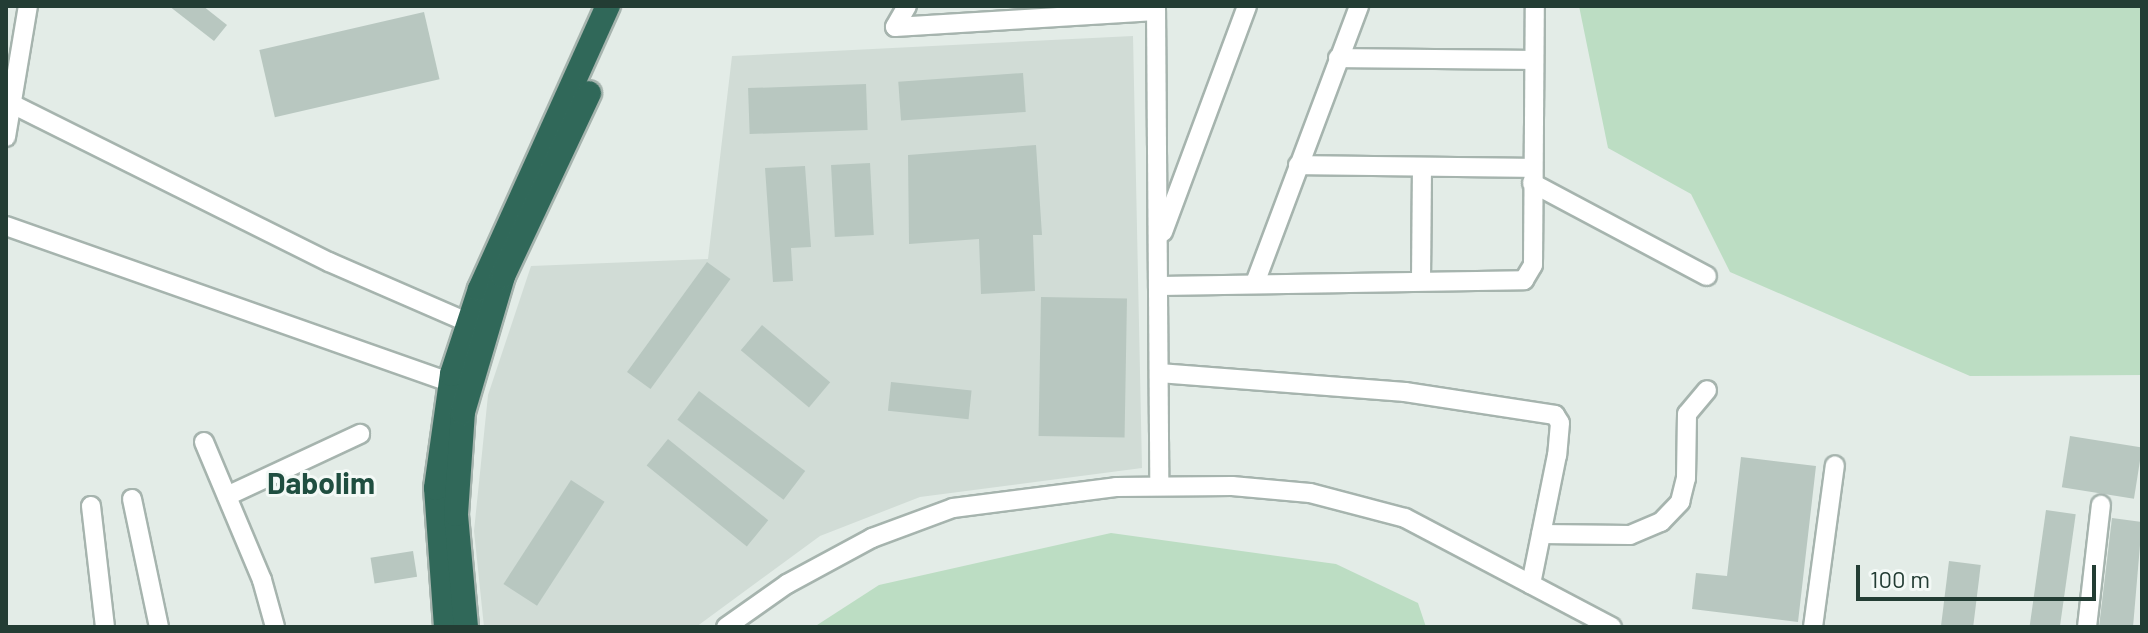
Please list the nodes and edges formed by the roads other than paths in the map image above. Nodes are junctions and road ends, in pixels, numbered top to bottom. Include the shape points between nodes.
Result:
1 (28, 6) edge
2 (608, 6) edge
3 (625, 6) edge
4 (907, 6) edge
5 (1247, 6) edge
6 (1359, 6) edge
7 (1535, 6) edge
8 (1156, 8) edge
9 (1338, 58) junction
10 (1531, 60) junction
11 (12, 104) junction
12 (6, 137) edge
13 (1298, 165) junction
14 (1422, 167) junction
15 (1532, 175) junction
16 (6, 226) edge
17 (1159, 243) junction
18 (1707, 276) dead end
19 (1421, 281) junction
20 (1255, 283) junction
21 (1160, 286) junction
22 (469, 323) junction
23 (1159, 373) junction
24 (451, 383) junction
25 (1707, 390) dead end
26 (360, 434) dead end
27 (204, 442) dead end
28 (1835, 465) dead end
29 (1159, 486) junction
30 (227, 496) junction
31 (132, 499) dead end
32 (2101, 505) dead end
33 (91, 506) dead end
34 (1541, 534) junction
35 (1531, 584) junction
36 (1607, 626) edge
37 (105, 627) edge
38 (159, 627) edge
39 (275, 627) edge
40 (446, 627) edge
41 (466, 627) edge
42 (726, 627) edge
43 (1813, 627) edge
44 (2087, 627) edge

1 - 11 street
2 - 22 highway via 510,218
3 - 41 highway via 503,276 480,341 457,460
4 - 8 street via 895,27
5 - 17 street
6 - 9 street
7 - 10 street
8 - 17 street
9 - 10 street
9 - 13 street
10 - 15 street
11 - 12 street
11 - 22 street via 329,262
13 - 14 street
13 - 20 street
14 - 15 street
14 - 19 street
15 - 18 street
15 - 19 street via 1533,265 1524,280
16 - 24 street
17 - 21 street
19 - 20 street
20 - 21 street
21 - 23 street
22 - 24 highway
23 - 29 street
23 - 34 street via 1405,392 1555,415 1560,423 1557,455
24 - 40 highway via 436,488
25 - 34 street via 1687,414 1686,478 1680,502 1661,522 1630,535
26 - 30 street
27 - 30 street
28 - 43 street
29 - 35 street via 1310,493 1405,518
29 - 42 street via 1025,496 953,508 872,538 787,584
30 - 39 street
31 - 38 street
32 - 44 street
33 - 37 street
34 - 35 street
35 - 36 street

